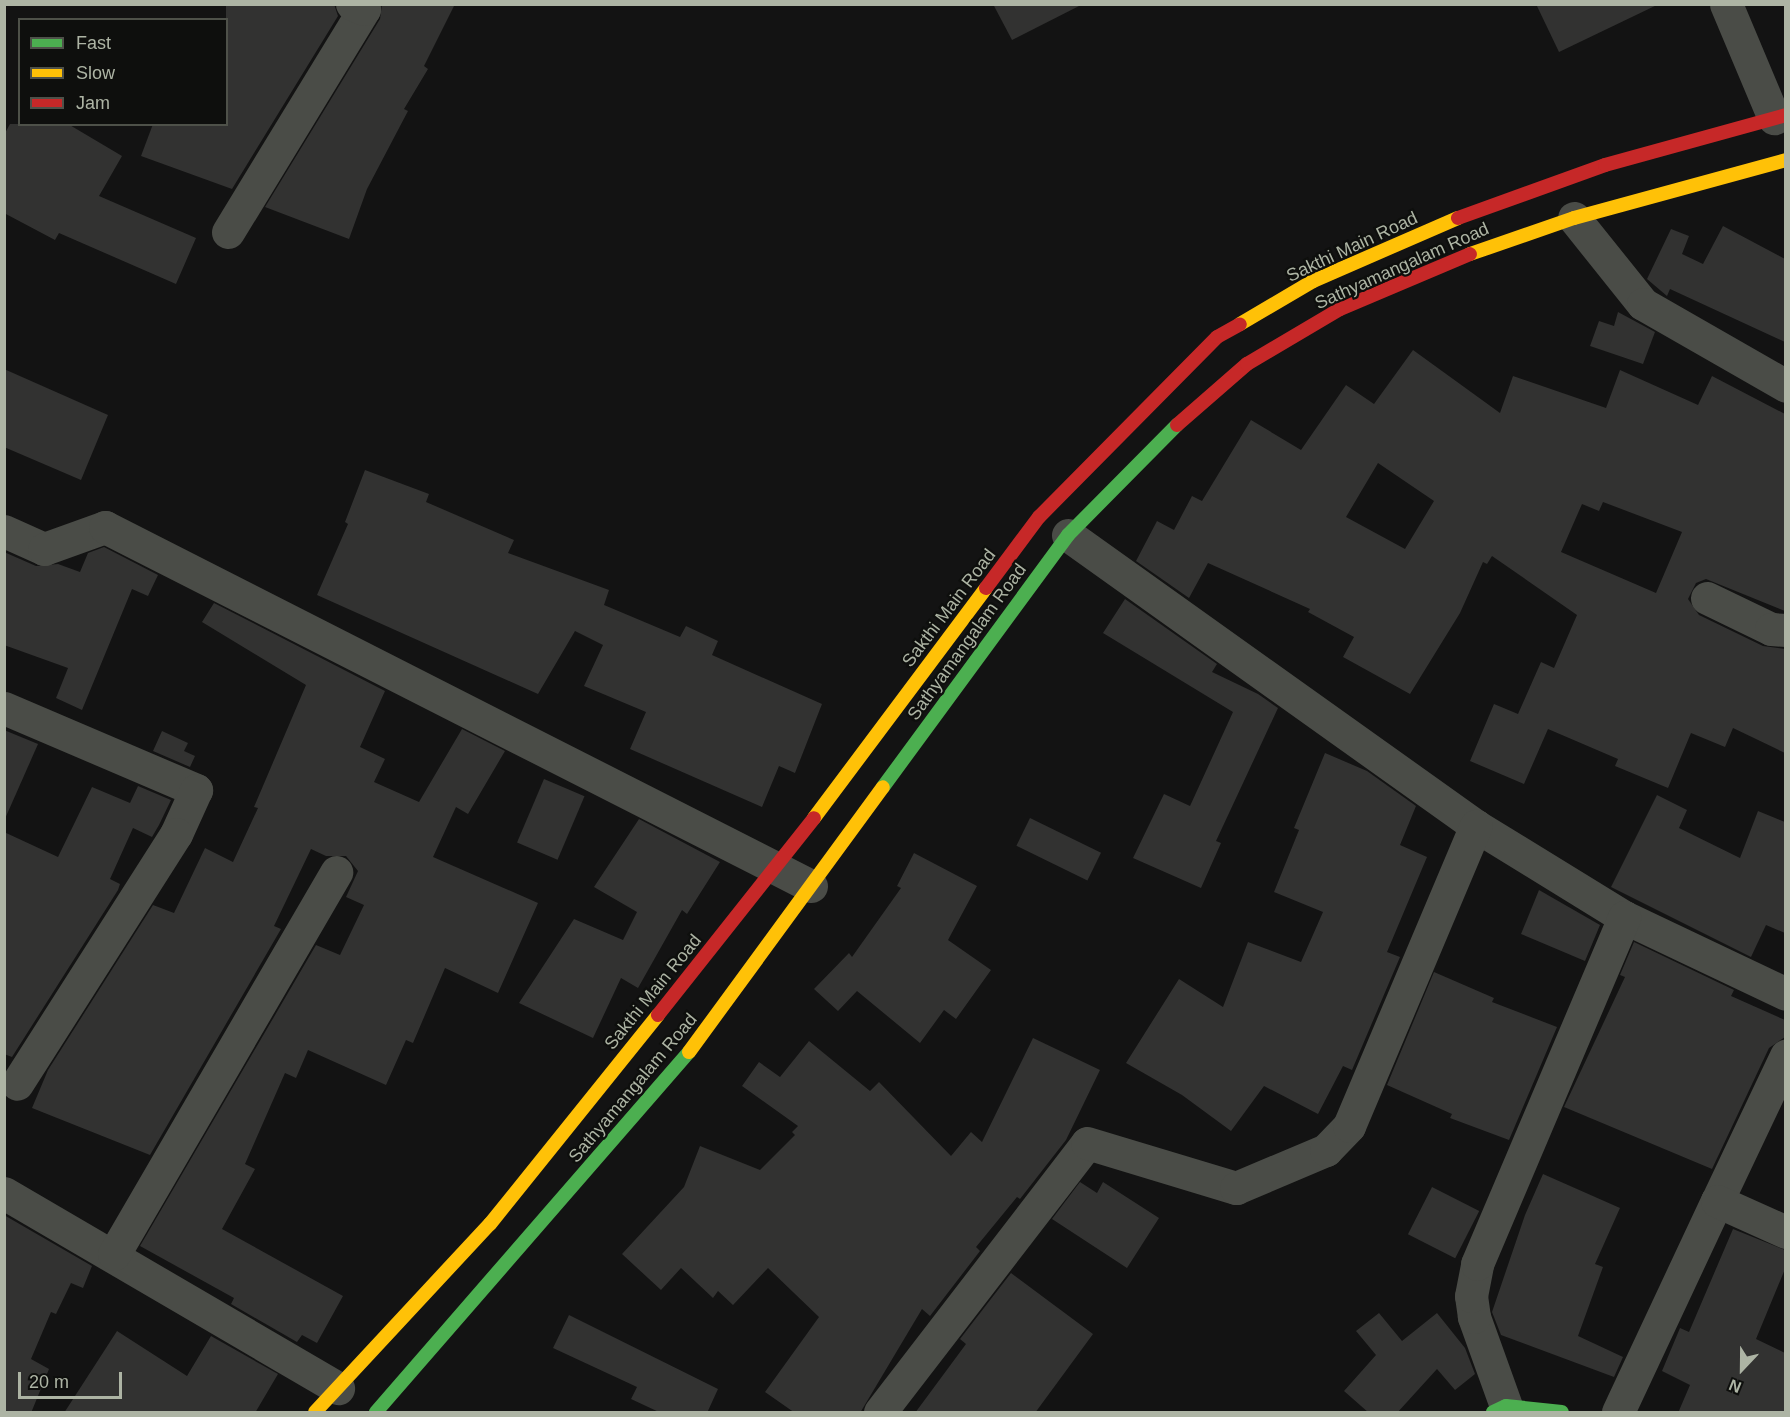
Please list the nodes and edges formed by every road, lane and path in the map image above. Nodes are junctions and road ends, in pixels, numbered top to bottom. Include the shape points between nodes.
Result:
1 (1726, 4) edge
2 (361, 6) edge
3 (1780, 117) edge
4 (1785, 160) edge
5 (1574, 218) junction
6 (228, 232) dead end
7 (1785, 386) edge
8 (4, 531) edge
9 (1068, 535) junction
10 (1707, 598) dead end
11 (1785, 630) edge
12 (4, 708) edge
13 (1476, 826) junction
14 (776, 868) junction
15 (336, 872) dead end
16 (811, 886) junction
17 (1624, 917) junction
18 (1785, 994) edge
19 (1785, 1056) edge
20 (9, 1089) edge
21 (4, 1193) edge
22 (1717, 1201) junction
23 (1785, 1232) edge
24 (114, 1254) junction
25 (338, 1388) junction
26 (1499, 1409) edge
27 (315, 1413) edge
28 (376, 1413) edge
29 (879, 1413) edge
30 (1562, 1413) edge
31 (1618, 1413) edge

1 - 3 street
2 - 6 street
3 - 14 main road, Sakthi Main Road via 1605,165 1467,214 1313,281 1217,337 1040,517
4 - 5 main road, Sathyamangalam Road
5 - 7 street via 1643,304
5 - 9 main road, Sathyamangalam Road via 1479,250 1340,309 1247,364 1183,418
8 - 14 street via 44,549 105,527
9 - 13 street
9 - 16 main road, Sathyamangalam Road
10 - 11 street via 1771,629
12 - 20 street via 196,790 176,834
13 - 17 street
13 - 29 street via 1349,1126 1326,1150 1236,1188 1087,1143
14 - 16 street
14 - 25 main road, Sakthi Main Road via 490,1224
15 - 24 street
16 - 28 main road, Sathyamangalam Road via 676,1070
17 - 18 street
17 - 26 street via 1477,1264 1471,1296 1474,1317
19 - 22 street
21 - 24 street
22 - 23 street
22 - 31 street
24 - 25 street
25 - 27 main road, Sakthi Main Road
26 - 30 main road

